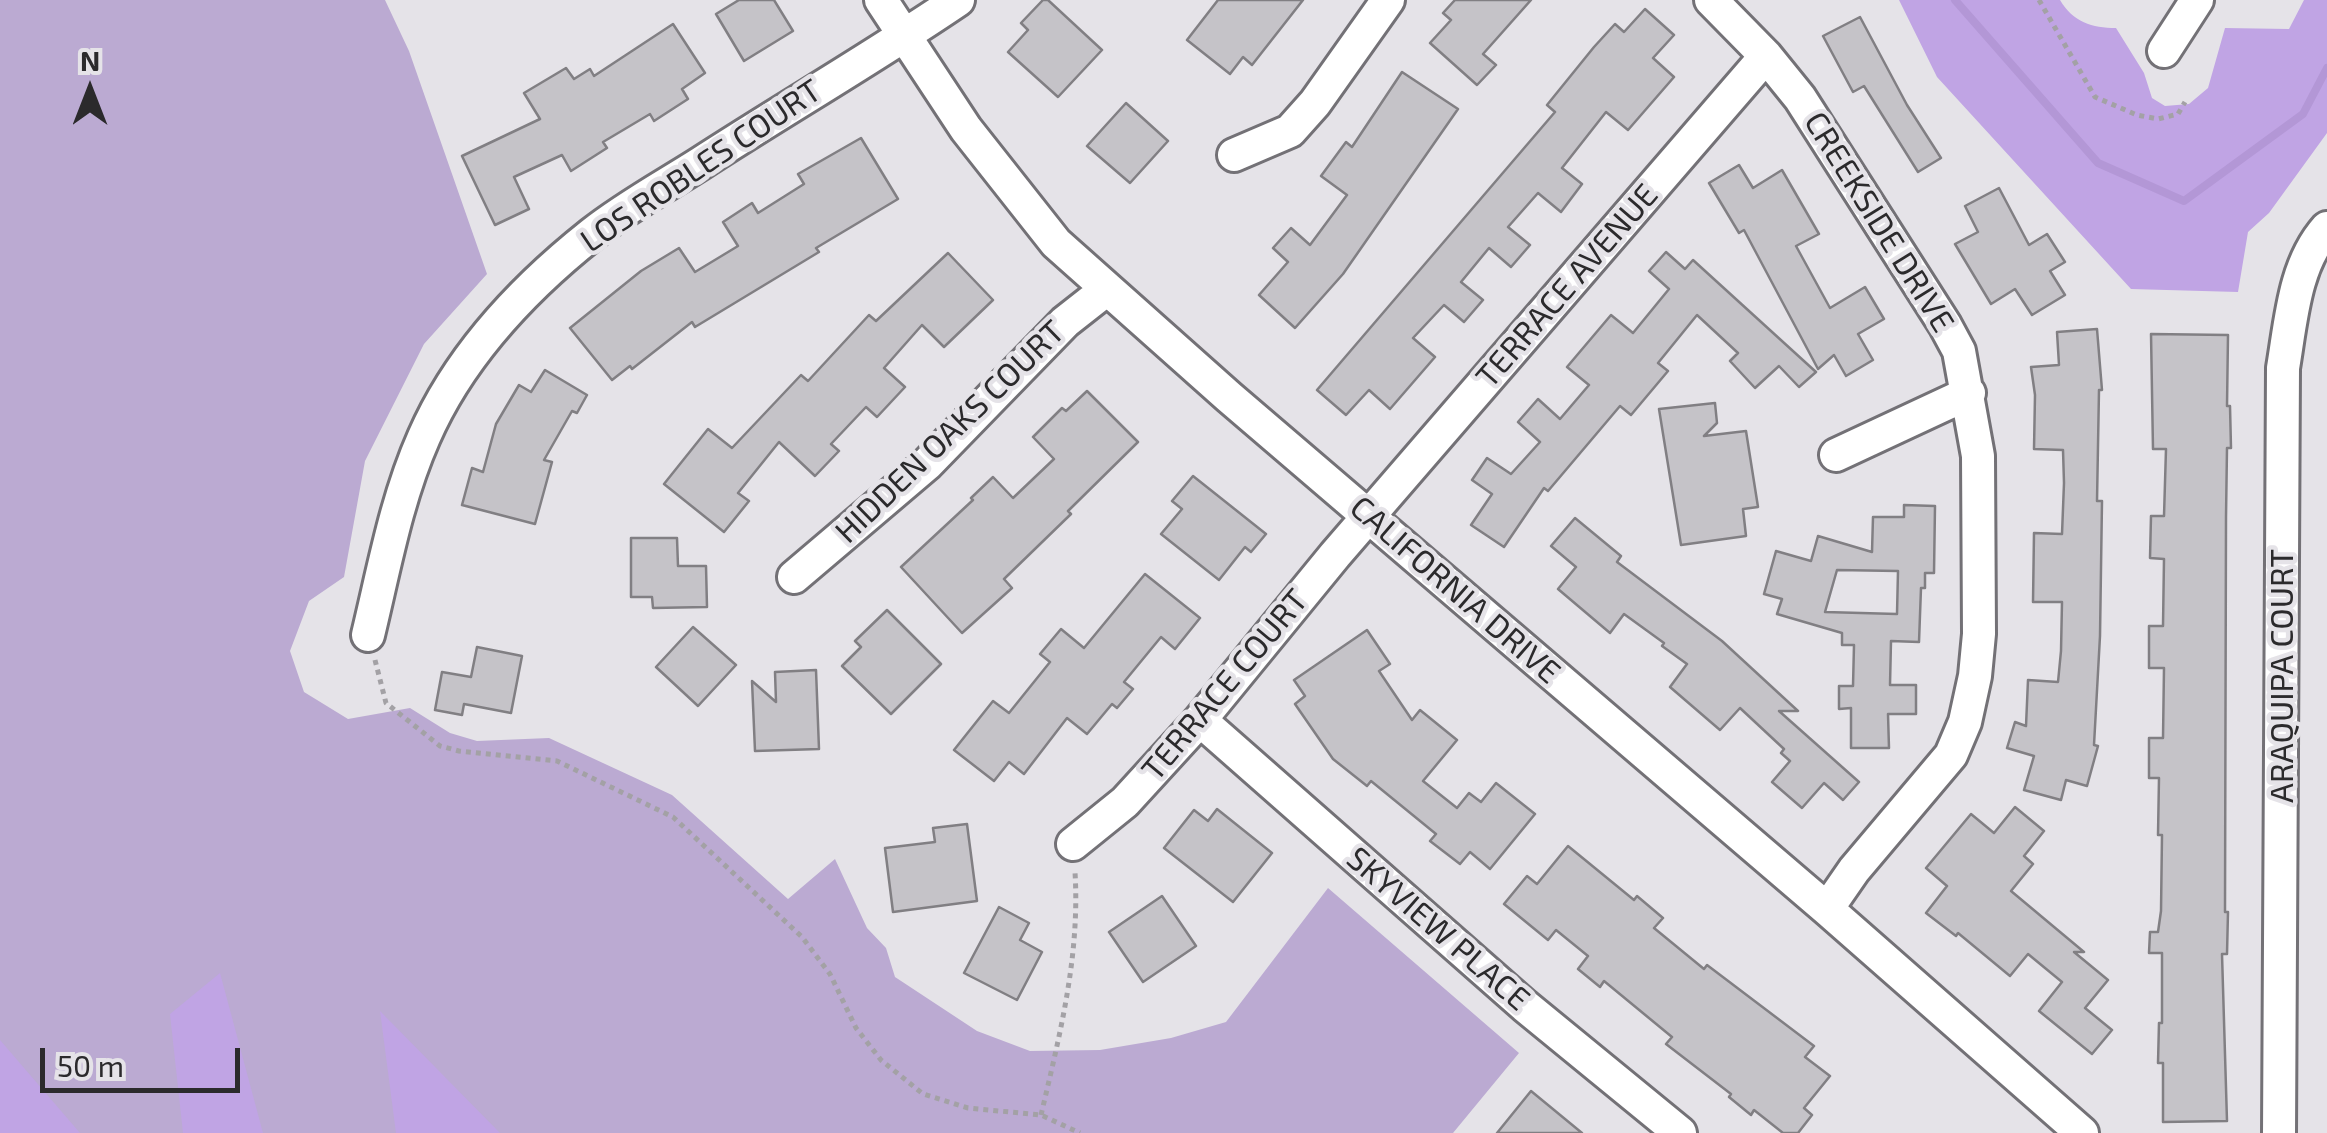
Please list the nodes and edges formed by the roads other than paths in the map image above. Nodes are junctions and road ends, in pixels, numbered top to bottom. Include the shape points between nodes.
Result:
1 (881, 0) edge
2 (958, 0) edge
3 (1388, 0) edge
4 (1711, 0) edge
5 (2197, 0) edge
6 (905, 37) junction
7 (2164, 51) dead end
8 (1766, 56) junction
9 (1234, 155) dead end
10 (2327, 228) edge
11 (1107, 288) junction
12 (1969, 393) junction
13 (1836, 455) dead end
14 (1370, 517) junction
15 (794, 577) dead end
16 (368, 636) road end
17 (1200, 720) junction
18 (1072, 844) road end
19 (1828, 909) junction
20 (1680, 1133) edge
21 (2082, 1133) edge
22 (2279, 1133) edge

1 - 6 street, CALIFORNIA DRIVE
2 - 6 street, LOS ROBLES COURT
3 - 9 street via 1290,131
4 - 8 street, CREEKSIDE DRIVE
5 - 7 street
6 - 11 street, CALIFORNIA DRIVE via 966,129 1056,243
6 - 16 street, LOS ROBLES COURT via 594,232 517,300 442,401 424,437 401,498
8 - 12 street, CREEKSIDE DRIVE via 1800,98 1945,325
8 - 14 street, TERRACE AVENUE
10 - 22 street, ARAQUIPA COURT via 2312,244 2297,288 2283,368
11 - 14 street, CALIFORNIA DRIVE
11 - 15 street, HIDDEN OAKS COURT via 1064,322 927,464
12 - 13 street
12 - 19 street, CREEKSIDE DRIVE via 1978,456 1979,634 1964,722 1951,755
14 - 17 street, TERRACE COURT
14 - 19 street, CALIFORNIA DRIVE
17 - 18 street, TERRACE COURT via 1125,802
17 - 20 street, SKYVIEW PLACE
19 - 21 street, CALIFORNIA DRIVE

